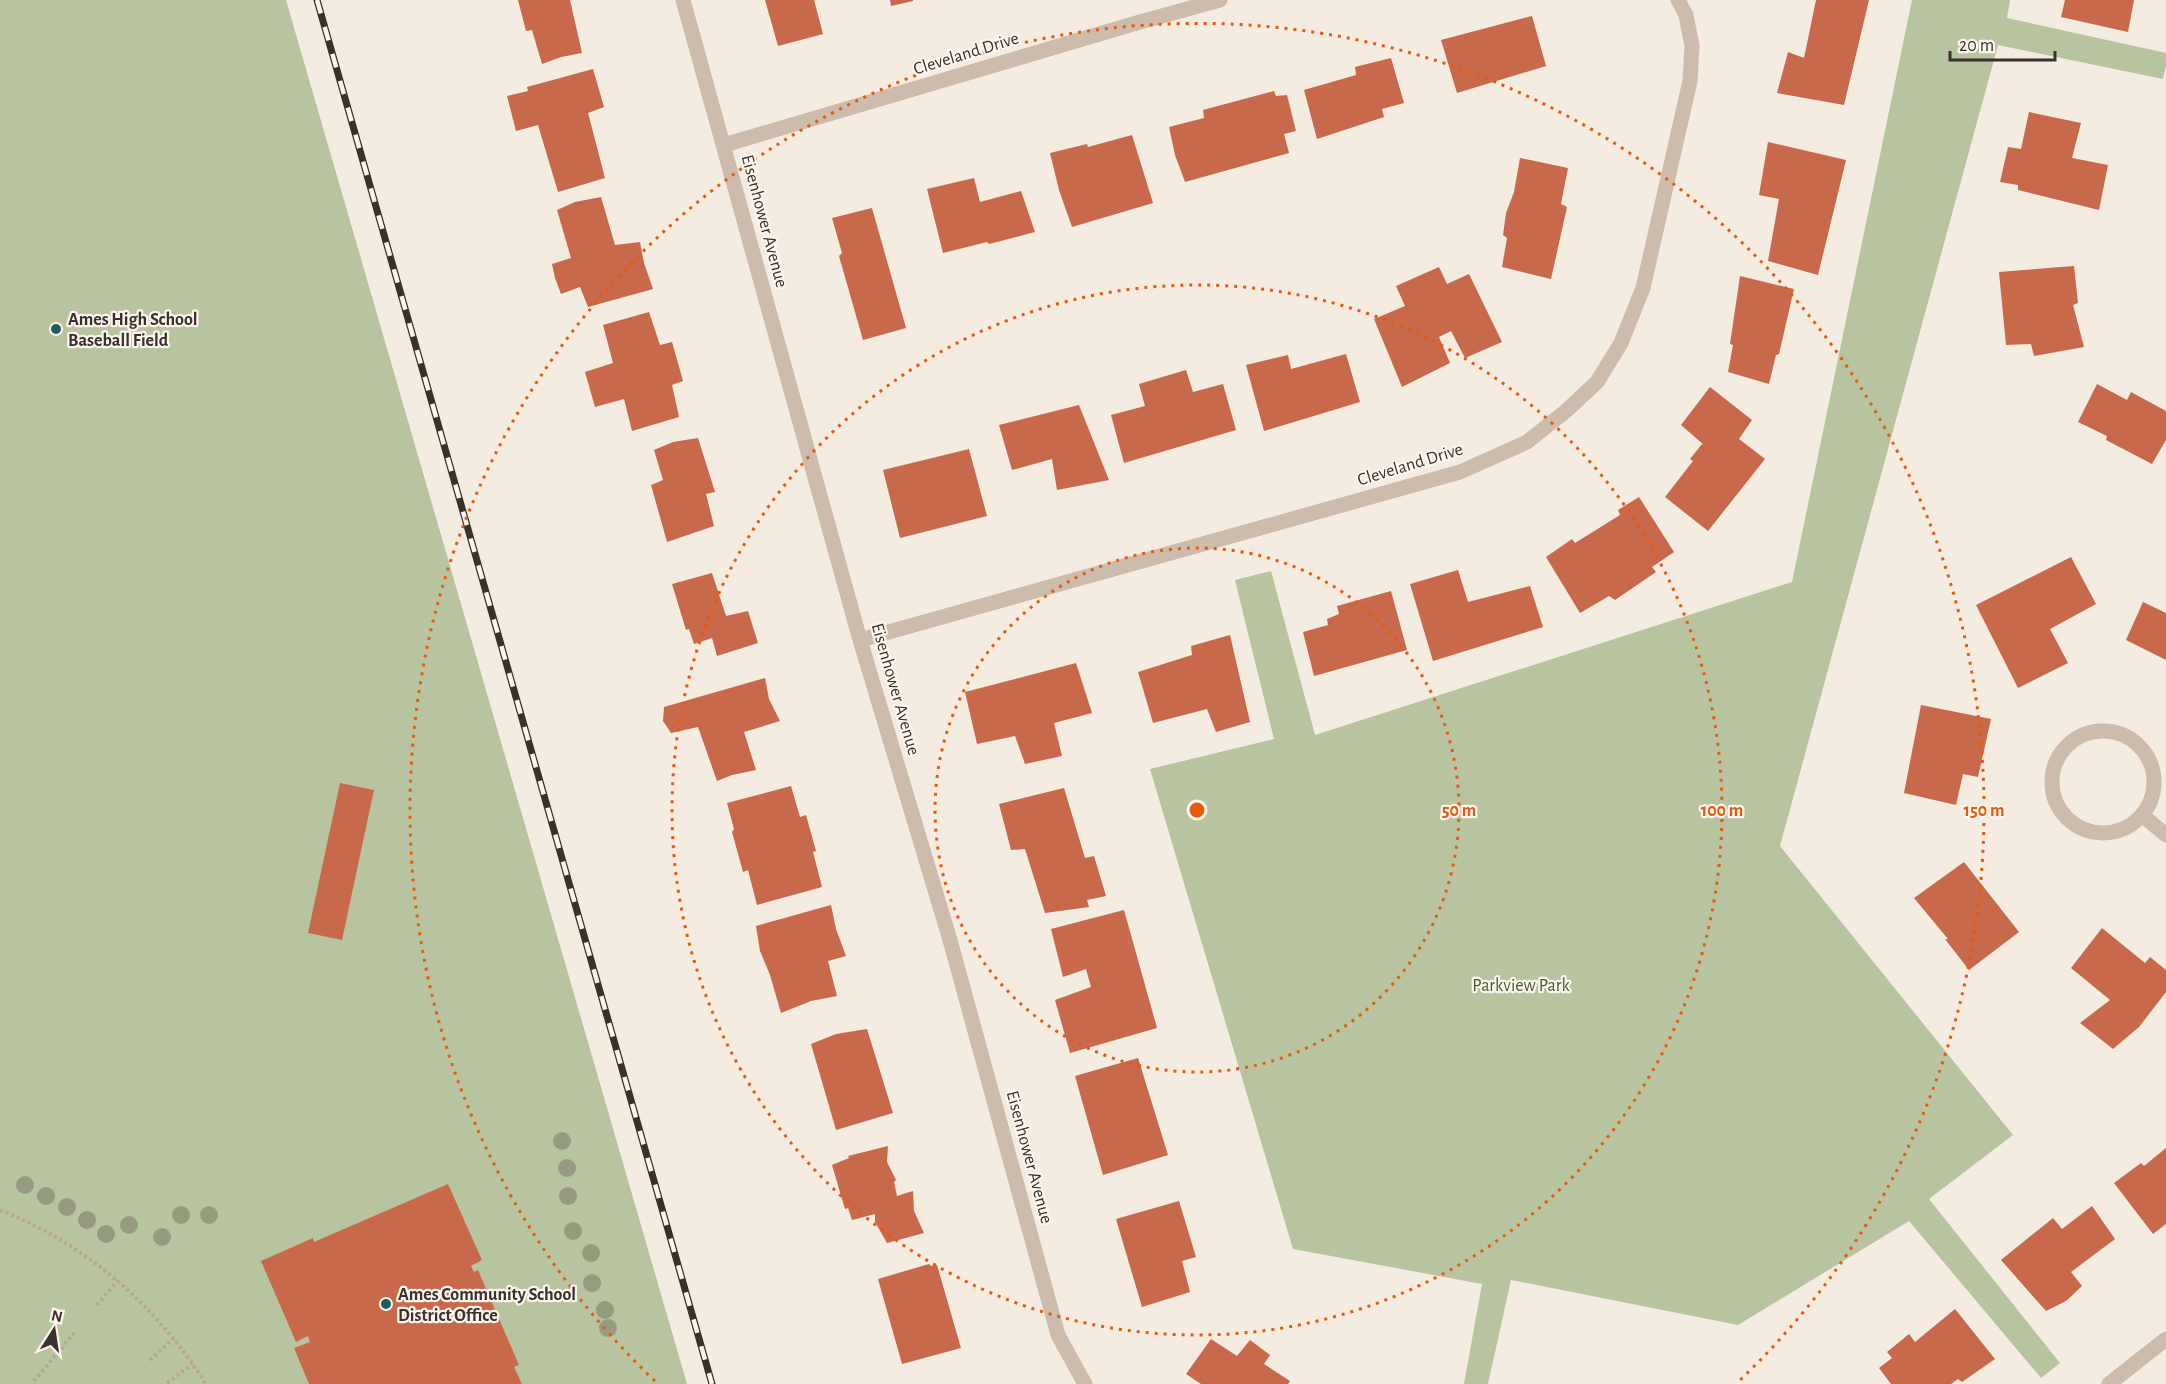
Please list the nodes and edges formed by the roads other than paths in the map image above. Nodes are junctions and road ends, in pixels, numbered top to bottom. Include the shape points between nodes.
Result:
1 (683, 0) edge
2 (1220, 0) edge
3 (1678, 0) edge
4 (724, 145) junction
5 (860, 640) junction
6 (2143, 816) junction
7 (2166, 835) edge
8 (2166, 1339) edge
9 (1085, 1384) edge
10 (2109, 1384) edge

1 - 4 street, Eisenhower Avenue
2 - 4 street, Cleveland Drive
3 - 5 street, Cleveland Drive via 1686,15 1692,46 1690,81 1643,288 1621,343 1597,382 1527,442 1460,472
4 - 5 street, Eisenhower Avenue
5 - 9 street, Eisenhower Avenue via 950,940 1058,1335
6 - 6 street via 2156,789 2151,760 2132,738 2103,730 2084,735 2075,738 2055,760 2051,790 2064,817 2089,833 2118,832
6 - 7 street
8 - 10 street

